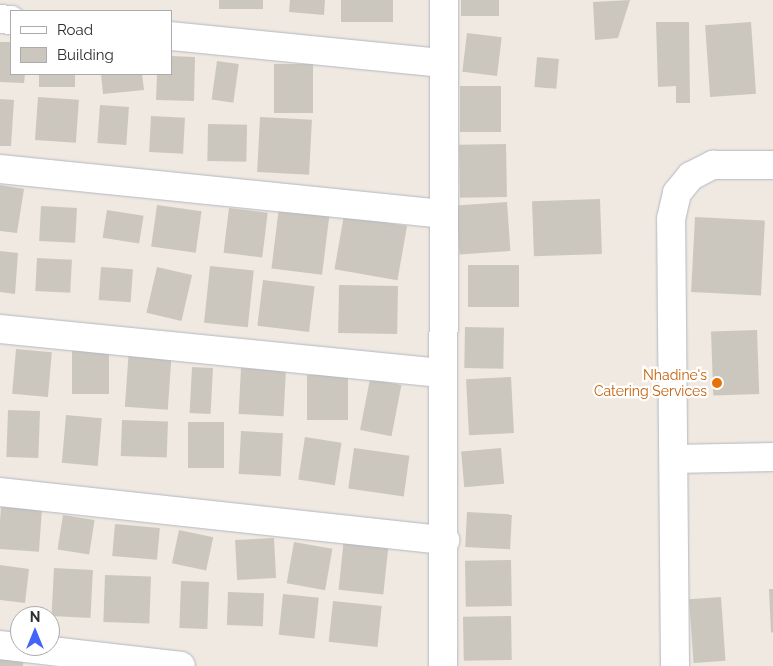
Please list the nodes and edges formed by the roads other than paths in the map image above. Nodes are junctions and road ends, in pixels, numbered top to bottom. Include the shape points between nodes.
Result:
1 (444, 0) edge
2 (172, 36) edge
3 (442, 63) junction
4 (773, 165) edge
5 (0, 169) edge
6 (441, 214) junction
7 (0, 328) edge
8 (442, 373) junction
9 (773, 457) edge
10 (674, 460) junction
11 (0, 492) edge
12 (445, 540) junction
13 (0, 645) edge
14 (181, 666) edge
15 (443, 666) edge
16 (675, 666) edge

1 - 3 street
2 - 3 street
3 - 6 street
4 - 10 street via 713,165 691,176 677,193 671,219
5 - 6 street
6 - 8 street
7 - 8 street
8 - 12 street
9 - 10 street
10 - 16 street
11 - 12 street
12 - 15 street
13 - 14 street

